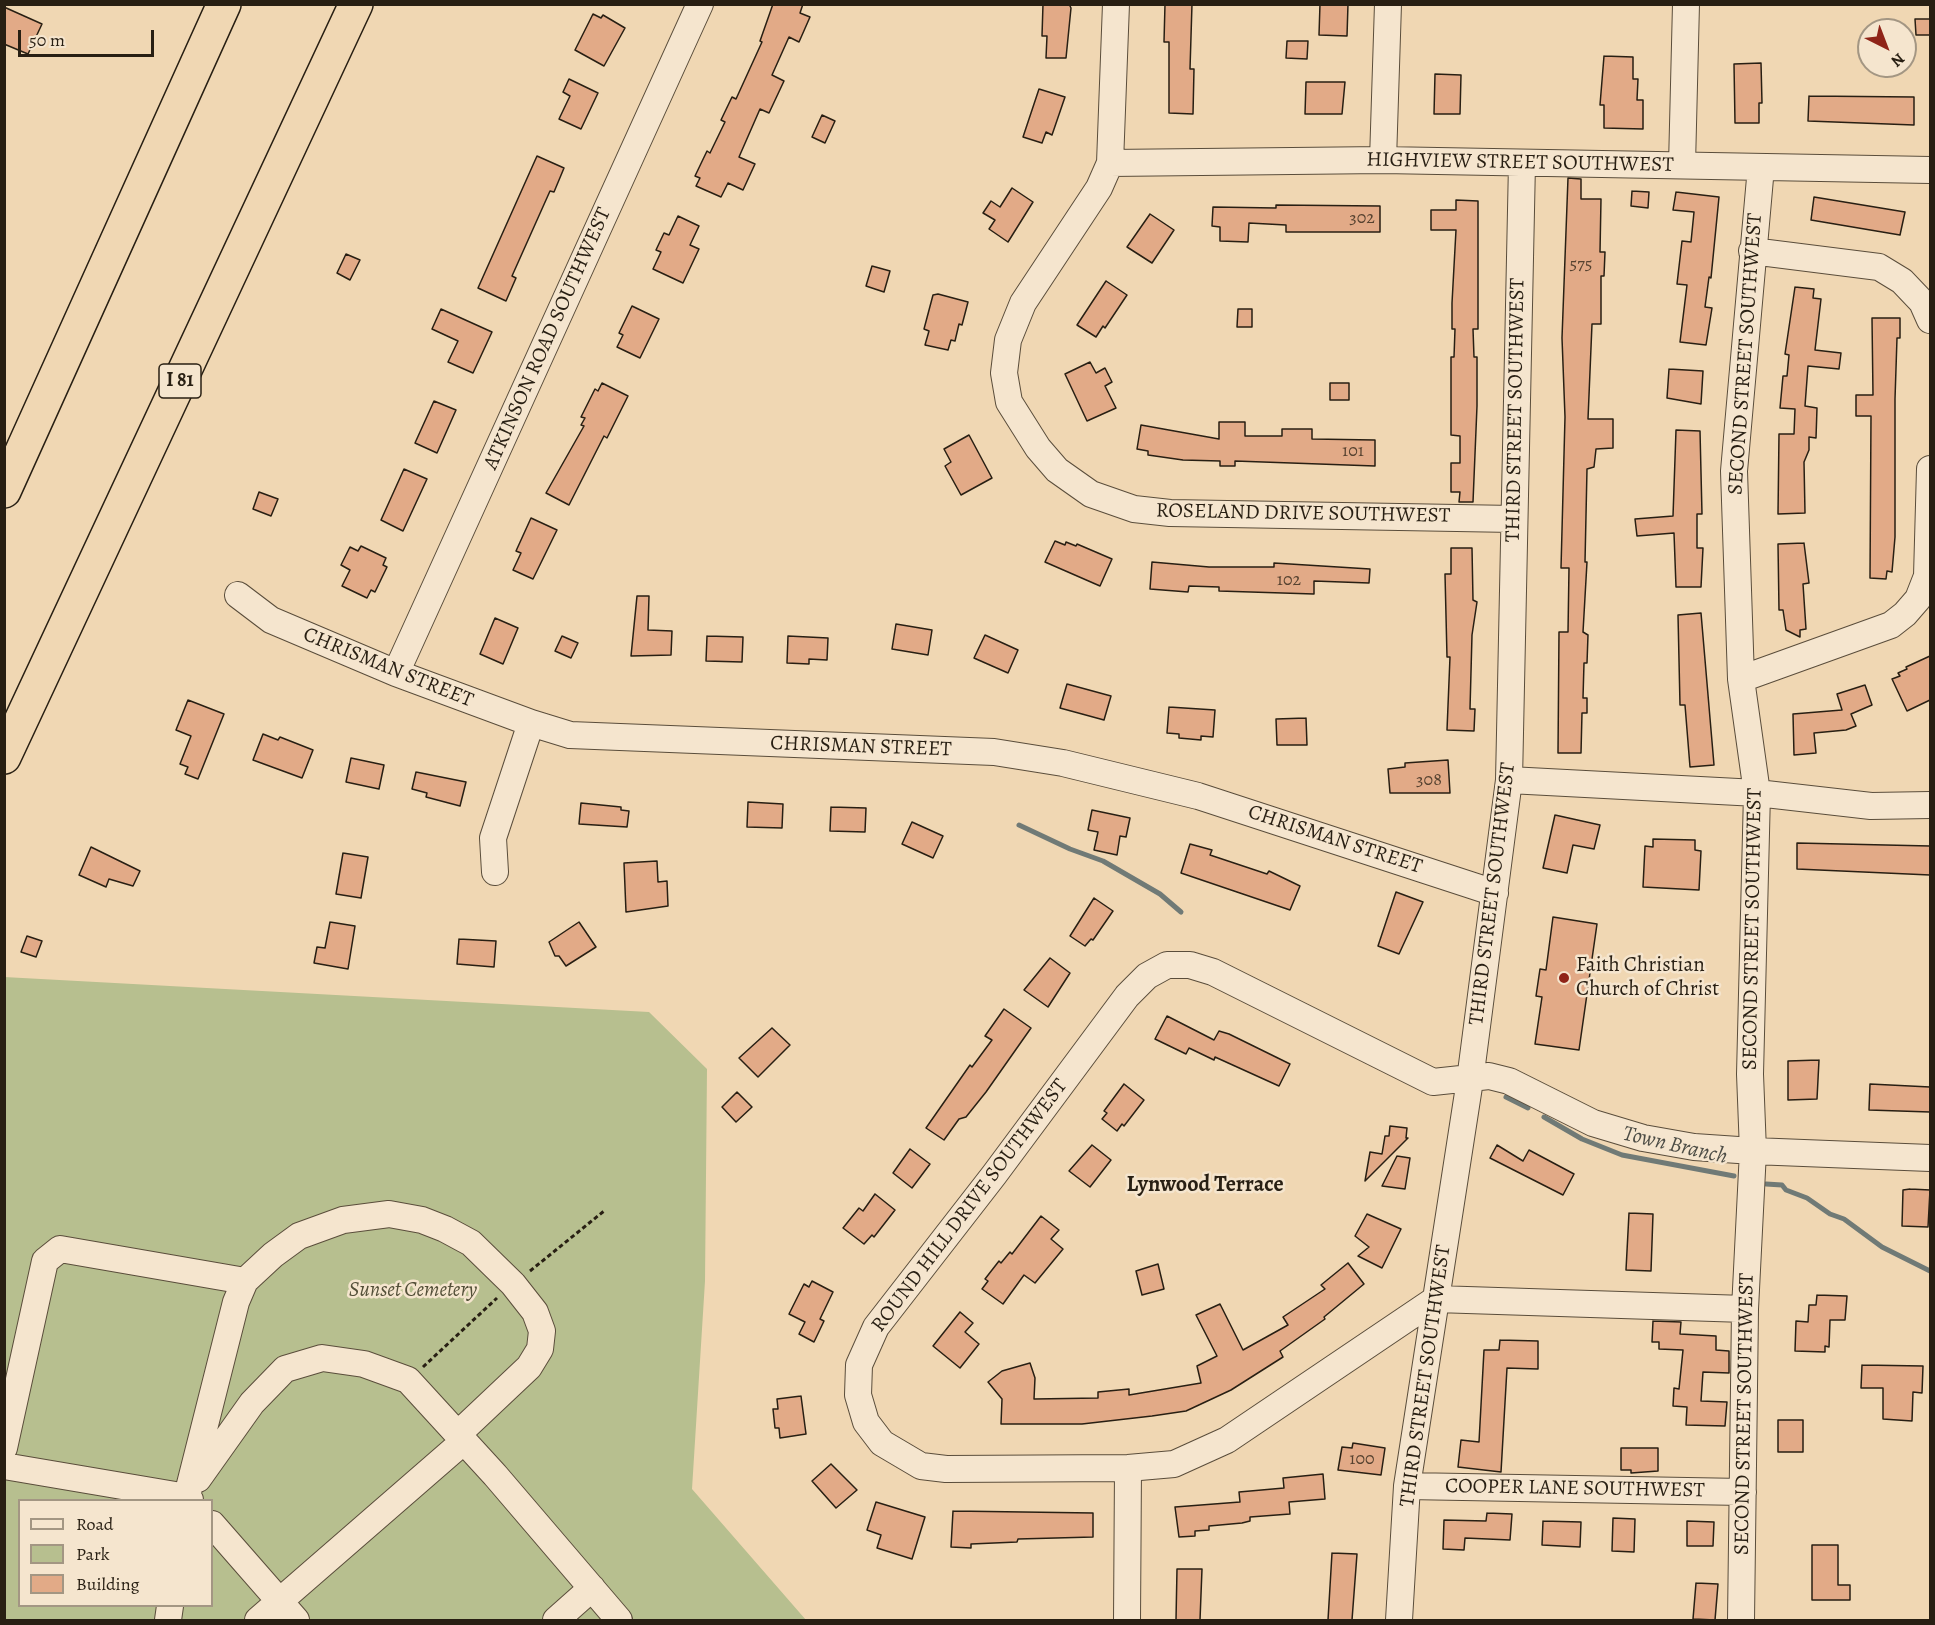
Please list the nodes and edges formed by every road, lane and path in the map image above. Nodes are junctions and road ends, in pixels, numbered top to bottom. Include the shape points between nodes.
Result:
1 (224, 4) edge
2 (356, 4) edge
3 (700, 4) edge
4 (1116, 4) edge
5 (1388, 4) edge
6 (1686, 4) edge
7 (1383, 160) junction
8 (1110, 163) junction
9 (1522, 163) junction
10 (1682, 165) junction
11 (1761, 167) junction
12 (1930, 170) edge
13 (1752, 251) junction
14 (1930, 320) edge
15 (1930, 469) edge
16 (4, 491) edge
17 (1514, 519) junction
18 (238, 595) dead end
19 (396, 673) junction
20 (1742, 679) junction
21 (531, 723) junction
22 (4, 757) edge
23 (1509, 780) junction
24 (1757, 792) junction
25 (1930, 805) edge
26 (495, 872) dead end
27 (1495, 892) junction
28 (1470, 1080) junction
29 (1753, 1151) junction
30 (1930, 1158) edge
31 (604, 1211) dead end
32 (245, 1281) junction
33 (513, 1284) junction
34 (1436, 1299) junction
35 (1745, 1309) junction
36 (408, 1380) junction
37 (461, 1437) junction
38 (4, 1448) edge
39 (4, 1466) edge
40 (1128, 1468) junction
41 (1407, 1486) junction
42 (1743, 1492) junction
43 (188, 1499) edge
44 (213, 1525) edge
45 (592, 1588) junction
46 (288, 1611) edge
47 (258, 1620) edge
48 (556, 1620) edge
49 (619, 1620) edge
50 (1126, 1620) edge
51 (1399, 1620) edge
52 (1741, 1620) edge

1 - 16 highway
2 - 22 highway, I 81
3 - 19 street, ATKINSON ROAD SOUTHWEST
4 - 8 street
5 - 7 street
6 - 10 street
7 - 8 street, HIGHVIEW STREET SOUTHWEST
7 - 9 street, HIGHVIEW STREET SOUTHWEST
8 - 17 street, ROSELAND DRIVE SOUTHWEST via 1099,188 1023,303 1008,340 1004,373 1009,402 1057,470 1091,494 1161,512
9 - 10 street, HIGHVIEW STREET SOUTHWEST
9 - 17 street, THIRD STREET SOUTHWEST
10 - 11 street, HIGHVIEW STREET SOUTHWEST
11 - 12 street, HIGHVIEW STREET SOUTHWEST
11 - 13 street, SECOND STREET SOUTHWEST
13 - 14 street via 1879,267 1916,295
13 - 20 street, SECOND STREET SOUTHWEST via 1734,471
15 - 20 street via 1927,576 1918,598 1905,614 1890,625
17 - 23 street, THIRD STREET SOUTHWEST
18 - 19 street, CHRISMAN STREET via 271,620
19 - 21 street, CHRISMAN STREET
20 - 24 street, SECOND STREET SOUTHWEST
21 - 26 street via 493,838
21 - 27 street, CHRISMAN STREET via 570,735 994,752 1063,763 1198,795
23 - 24 street
23 - 27 street, THIRD STREET SOUTHWEST
24 - 25 street via 1871,806
24 - 29 street, SECOND STREET SOUTHWEST via 1750,1074
27 - 28 street, THIRD STREET SOUTHWEST
28 - 29 street via 1489,1076 1509,1081 1593,1123 1643,1138
28 - 34 street, THIRD STREET SOUTHWEST
28 - 40 street, ROUND HILL DRIVE SOUTHWEST via 1433,1082 1190,964 1167,966 1147,976 1127,996 876,1327 859,1365 858,1395 866,1422 882,1443 921,1466
29 - 30 street
29 - 35 street, SECOND STREET SOUTHWEST
31 - 33 path
32 - 33 street via 299,1236 342,1220 388,1214 422,1220 471,1243
32 - 38 street via 60,1249 45,1261
32 - 43 street via 236,1302
33 - 36 path
33 - 37 street via 535,1311 542,1331 540,1349 530,1367
34 - 35 street
34 - 40 street, ROUND HILL DRIVE SOUTHWEST via 1227,1440 1174,1464
34 - 41 street, THIRD STREET SOUTHWEST
35 - 42 street, SECOND STREET SOUTHWEST
36 - 37 street
36 - 43 street via 364,1364 322,1358 285,1369 252,1403
37 - 45 street
37 - 46 street
39 - 43 street
40 - 50 street
41 - 42 street, COOPER LANE SOUTHWEST
41 - 51 street, THIRD STREET SOUTHWEST
42 - 52 street, SECOND STREET SOUTHWEST
44 - 46 street
45 - 48 street
45 - 49 street
46 - 47 street

